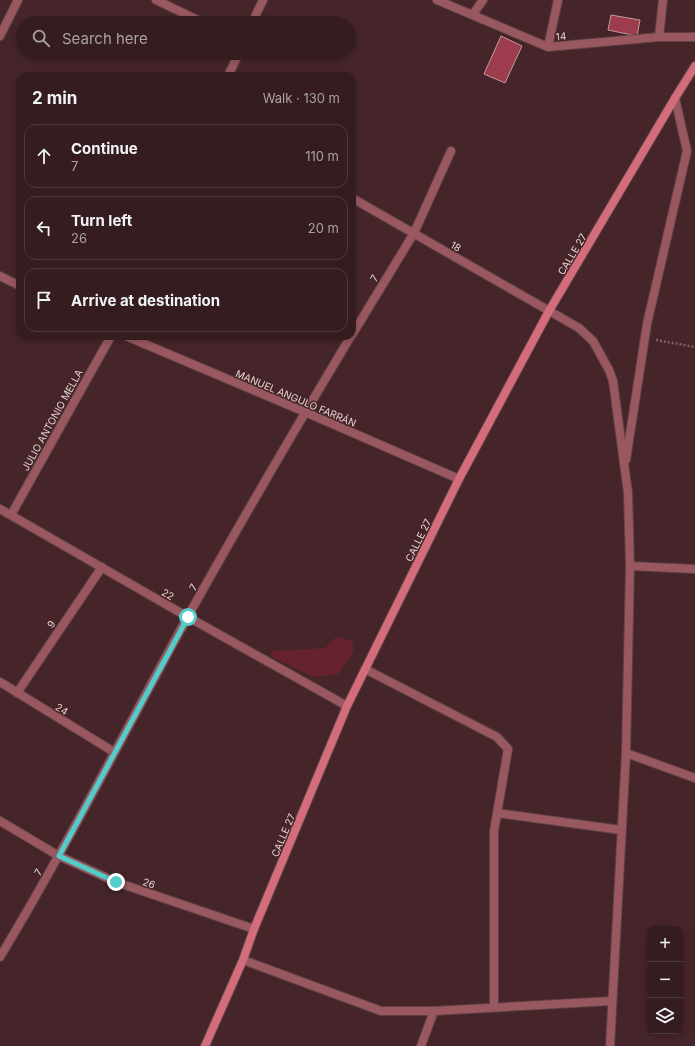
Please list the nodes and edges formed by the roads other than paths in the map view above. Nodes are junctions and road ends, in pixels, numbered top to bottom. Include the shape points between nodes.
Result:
1 (18, 0) edge
2 (156, 0) edge
3 (263, 0) edge
4 (437, 0) edge
5 (483, 0) edge
6 (558, 0) edge
7 (663, 0) edge
8 (473, 14) junction
9 (189, 16) edge
10 (255, 16) edge
11 (0, 36) edge
12 (659, 37) junction
13 (695, 37) edge
14 (548, 47) junction
15 (235, 60) edge
16 (695, 66) edge
17 (230, 72) edge
18 (675, 98) junction
19 (450, 151) dead end
20 (356, 200) edge
21 (414, 233) junction
22 (0, 276) edge
23 (16, 284) edge
24 (549, 311) junction
25 (356, 328) edge
26 (109, 340) edge
27 (135, 340) edge
28 (349, 340) edge
29 (305, 412) junction
30 (625, 469) junction
31 (459, 479) junction
32 (0, 508) edge
33 (11, 515) junction
34 (630, 566) junction
35 (102, 567) junction
36 (695, 569) edge
37 (188, 617) junction
38 (365, 669) junction
39 (0, 682) edge
40 (17, 693) junction
41 (347, 706) junction
42 (114, 752) junction
43 (626, 753) junction
44 (695, 778) edge
45 (497, 813) junction
46 (0, 821) edge
47 (621, 830) junction
48 (59, 856) junction
49 (254, 929) junction
50 (3, 944) edge
51 (0, 957) edge
52 (243, 960) junction
53 (611, 1002) junction
54 (494, 1007) junction
55 (434, 1011) junction
56 (205, 1046) edge
57 (421, 1046) edge
58 (610, 1046) edge

1 - 11 street
2 - 9 street
3 - 10 street
4 - 8 street, 14
5 - 8 street
6 - 14 street
7 - 12 street
8 - 14 street, 14
12 - 13 street, 14
12 - 14 street, 14
15 - 17 street
16 - 18 main road, CALLE 27
18 - 24 main road, CALLE 27
18 - 30 street via 687,151 645,338
19 - 21 street, 7
20 - 21 street, 18
21 - 24 street, 18
21 - 25 street, 7
22 - 23 street
24 - 30 street, 18 via 579,328 593,341 609,370 613,381
24 - 31 main road, CALLE 27
26 - 33 street, JULIO ANTONIO MELLA
27 - 29 street, MANUEL ANGULO FARRÁN
28 - 29 street, 7
29 - 31 street, MANUEL ANGULO FARRÁN
29 - 37 street, 7
30 - 34 street, 18
31 - 38 main road, CALLE 27
32 - 33 street, 22
33 - 35 street, 22
34 - 36 street
34 - 43 street, 18
35 - 37 street, 22
35 - 40 street, 9
37 - 41 street, 22
37 - 42 street, 7
38 - 41 main road, CALLE 27
38 - 45 street via 497,737 508,749
39 - 40 street, 24
40 - 42 street, 24
41 - 49 main road, CALLE 27
42 - 48 street, 7
43 - 44 street
43 - 47 street, 18
45 - 47 street
45 - 54 street via 494,830
46 - 48 street, 26
47 - 53 street, 18
48 - 49 street, 26 via 116,882
48 - 50 street, 7
49 - 52 main road, CALLE 27
50 - 51 street, 7
52 - 55 street via 381,1011
52 - 56 main road, CALLE 27
53 - 54 street
53 - 58 street, 18
54 - 55 street
55 - 57 street

